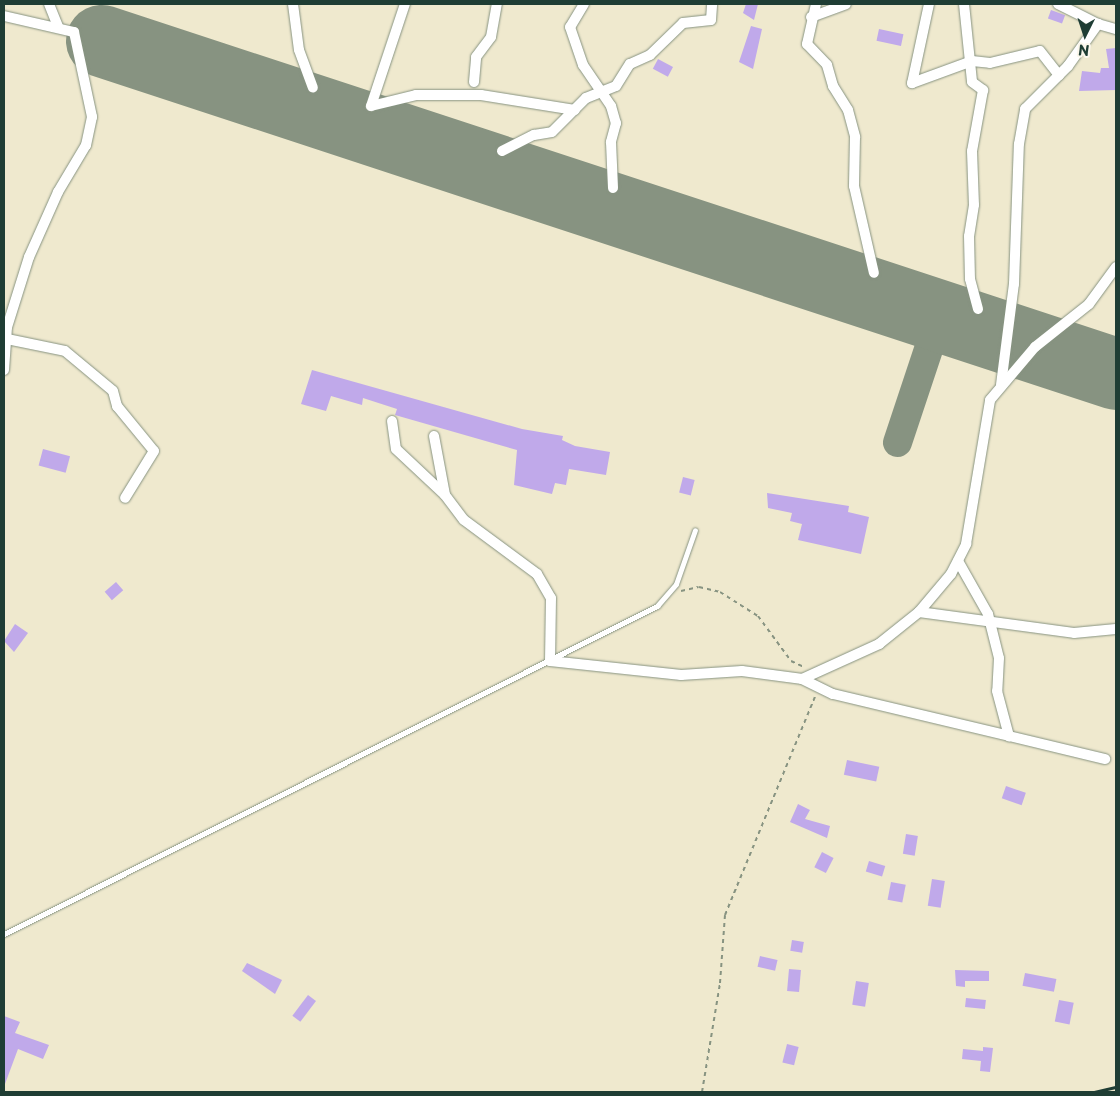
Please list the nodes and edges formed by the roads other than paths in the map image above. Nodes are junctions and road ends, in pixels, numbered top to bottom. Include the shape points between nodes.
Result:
1 (49, 4) edge
2 (293, 4) edge
3 (405, 4) edge
4 (497, 4) edge
5 (584, 4) edge
6 (712, 4) edge
7 (816, 4) edge
8 (846, 4) edge
9 (930, 4) edge
10 (964, 4) edge
11 (1058, 4) edge
12 (4, 16) edge
13 (812, 17) junction
14 (1098, 24) junction
15 (58, 26) junction
16 (1116, 29) edge
17 (970, 62) junction
18 (1059, 75) junction
19 (474, 82) dead end
20 (313, 88) dead end
21 (599, 93) junction
22 (575, 110) junction
23 (502, 151) dead end
24 (613, 188) dead end
25 (1116, 267) edge
26 (874, 273) dead end
27 (978, 309) dead end
28 (7, 339) junction
29 (4, 370) edge
30 (1001, 386) junction
31 (392, 421) dead end
32 (434, 436) dead end
33 (445, 495) junction
34 (125, 498) dead end
35 (695, 530) dead end
36 (958, 561) junction
37 (919, 612) junction
38 (990, 620) junction
39 (1116, 629) edge
40 (550, 661) junction
41 (802, 679) junction
42 (1010, 736) junction
43 (1105, 759) dead end
44 (4, 934) edge

1 - 15 street
2 - 20 street via 299,50
3 - 22 street via 371,106 416,94 481,95
4 - 19 street via 491,37 476,57
5 - 21 street via 576,11 570,27 583,65
6 - 21 street via 710,20 684,23 650,55 630,64 616,86
7 - 13 street
8 - 13 street
9 - 17 street via 912,82
10 - 17 street
11 - 14 street
12 - 15 street
13 - 26 street via 807,44 827,65 852,128 854,186
14 - 16 street
14 - 18 street
15 - 28 street via 74,32 92,117 86,145 58,192 29,257
17 - 18 street via 990,64 1040,51
17 - 27 street via 972,82 983,90 972,151 974,205 969,236 970,279
18 - 30 street via 1025,109 1019,144 1014,284
21 - 22 street
21 - 24 street via 611,106 616,123 611,142
22 - 23 street via 552,132 534,135
25 - 30 street via 1089,304 1035,347
28 - 29 street
28 - 34 street via 65,351 113,391 117,406 154,451
30 - 36 street via 990,400 966,544
31 - 33 street via 396,449
32 - 33 street
33 - 40 street via 464,520 538,574 551,598
35 - 40 lane via 676,584 657,606
36 - 37 street
36 - 38 street
37 - 38 street
37 - 41 street via 879,644
38 - 39 street via 1074,632
38 - 42 street via 999,658 996,691
40 - 41 street via 682,675 742,671
40 - 44 lane
41 - 42 street via 821,689
42 - 43 street

